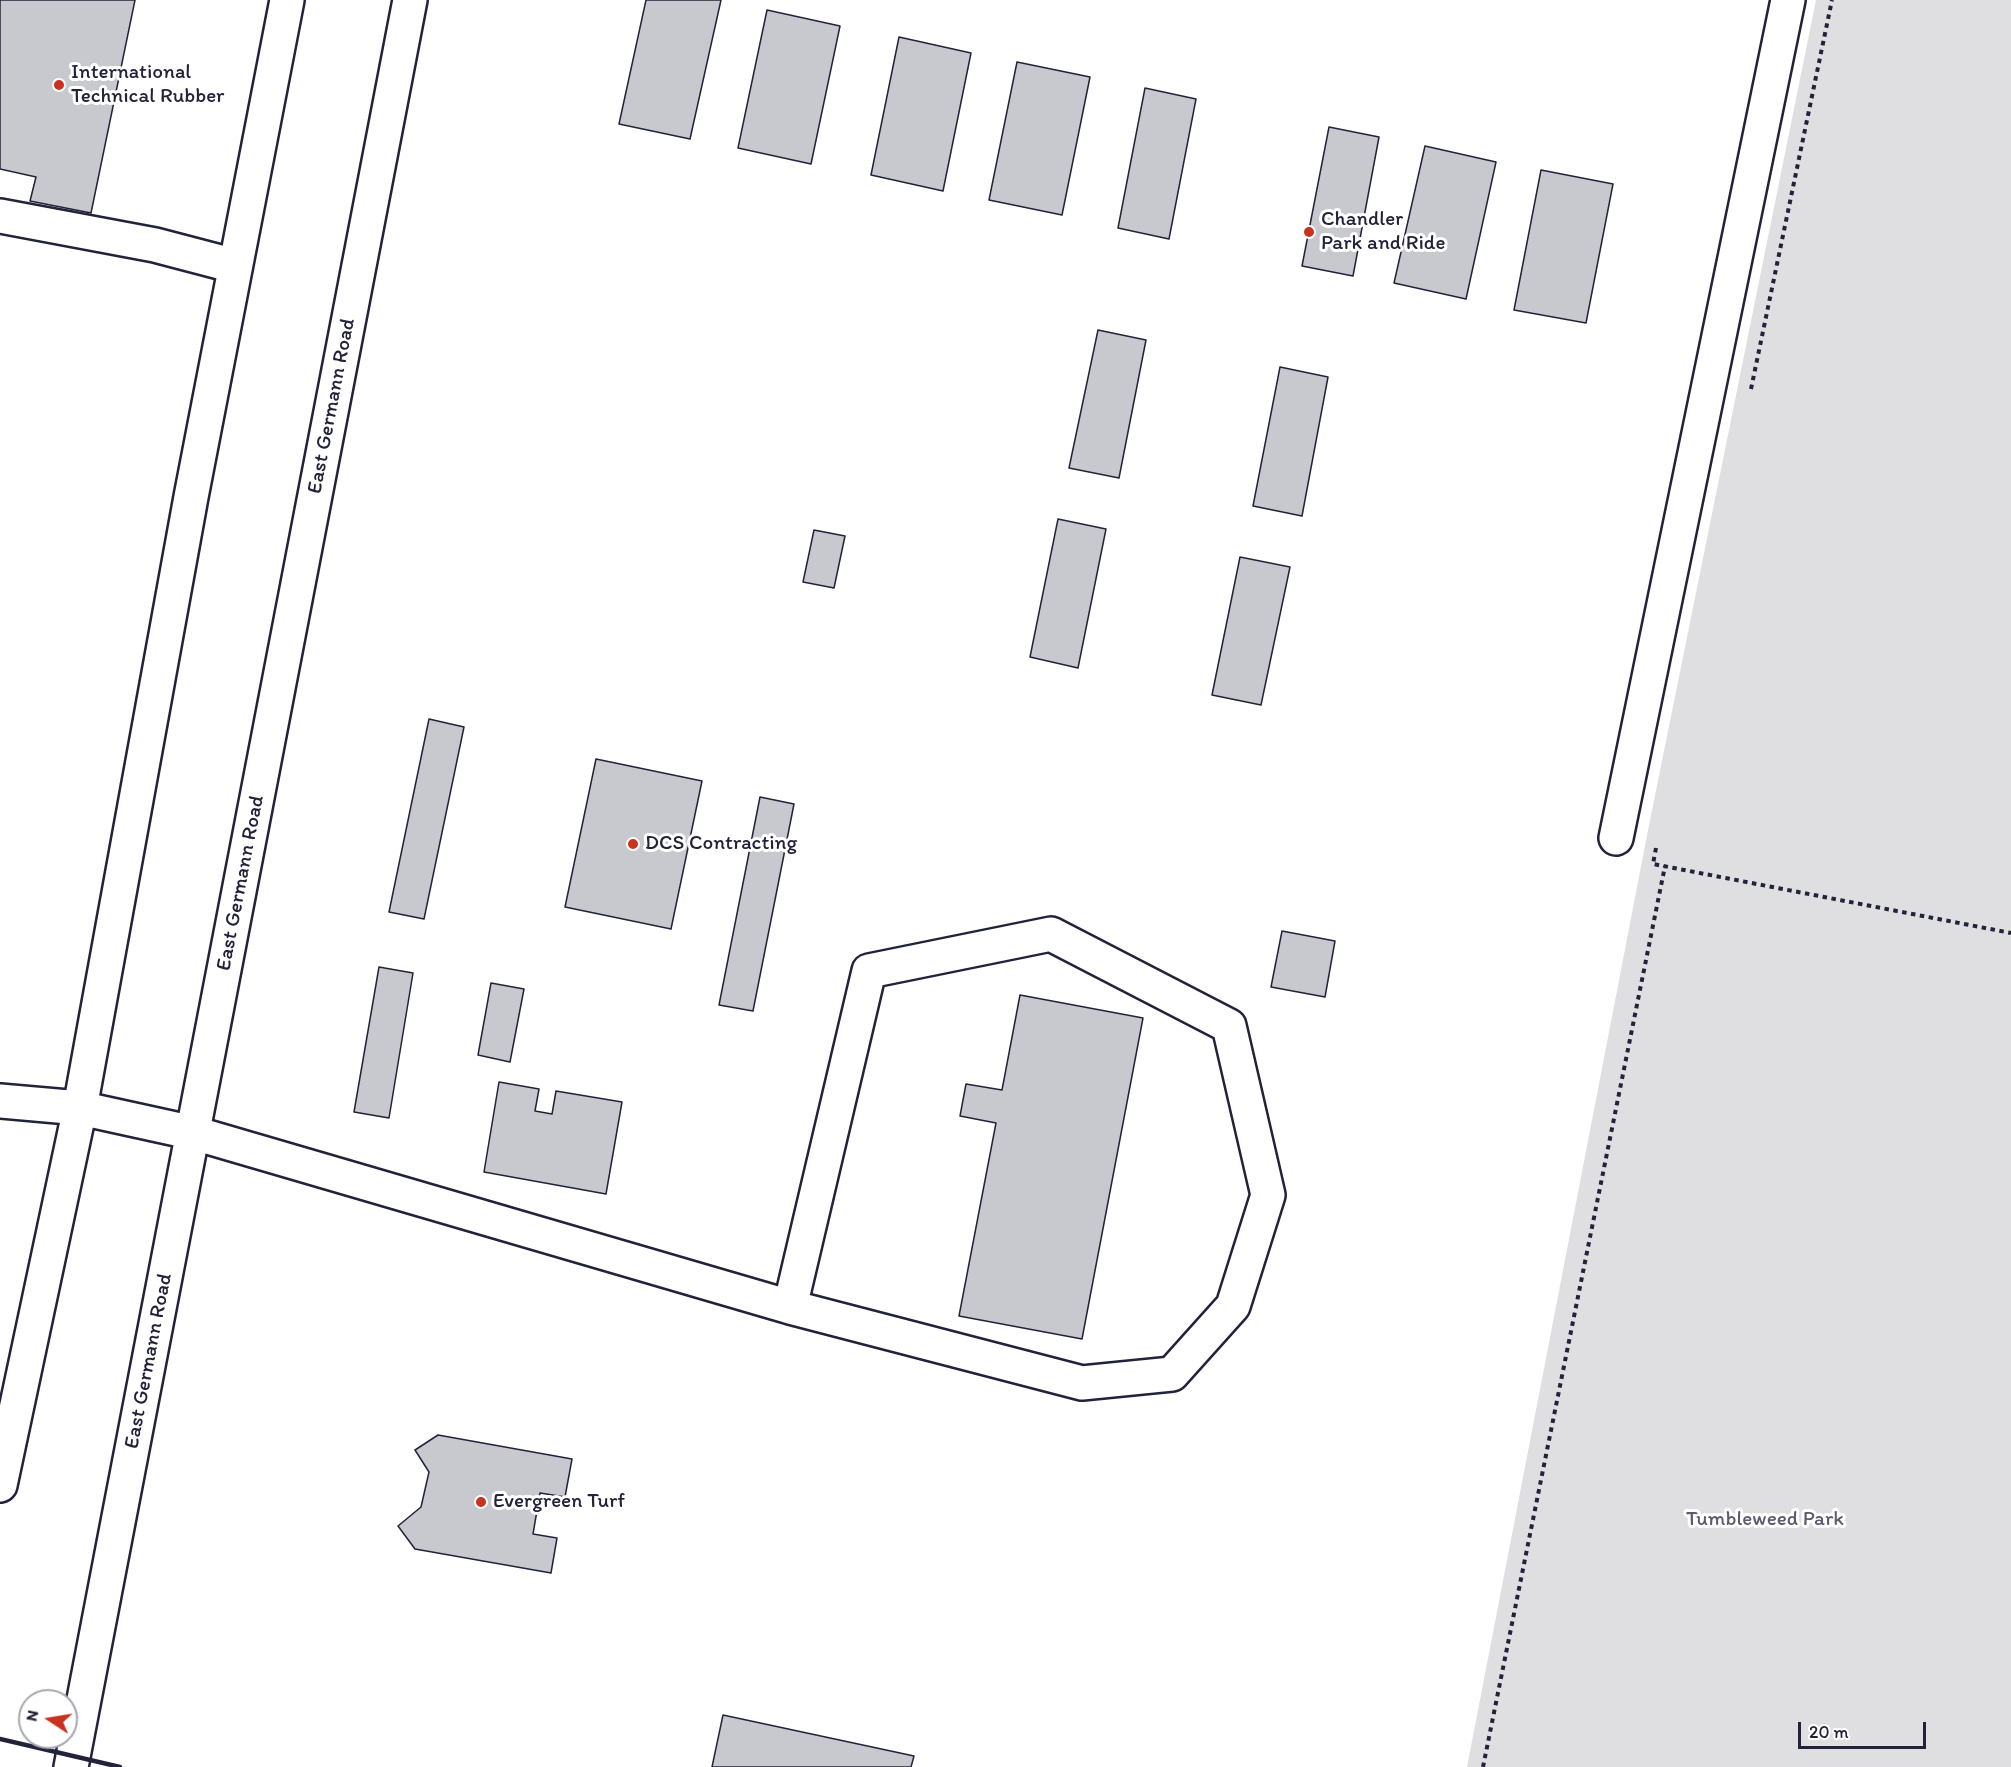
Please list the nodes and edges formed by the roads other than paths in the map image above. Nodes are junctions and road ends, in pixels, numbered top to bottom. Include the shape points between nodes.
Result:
1 (287, 0) edge
2 (410, 0) edge
3 (1788, 0) edge
4 (0, 216) edge
5 (235, 266) junction
6 (1616, 838) dead end
7 (0, 1101) edge
8 (80, 1108) junction
9 (194, 1133) junction
10 (790, 1307) junction
11 (0, 1485) edge
12 (71, 1767) edge

1 - 5 main road
2 - 9 main road, East Germann Road
3 - 6 main road
4 - 5 main road via 155,245
5 - 8 main road
7 - 8 main road
8 - 9 main road
8 - 11 main road
9 - 10 main road
9 - 12 main road, East Germann Road
10 - 10 main road via 1082,1383 1172,1374 1233,1306 1268,1195 1229,1026 1051,934 869,970

